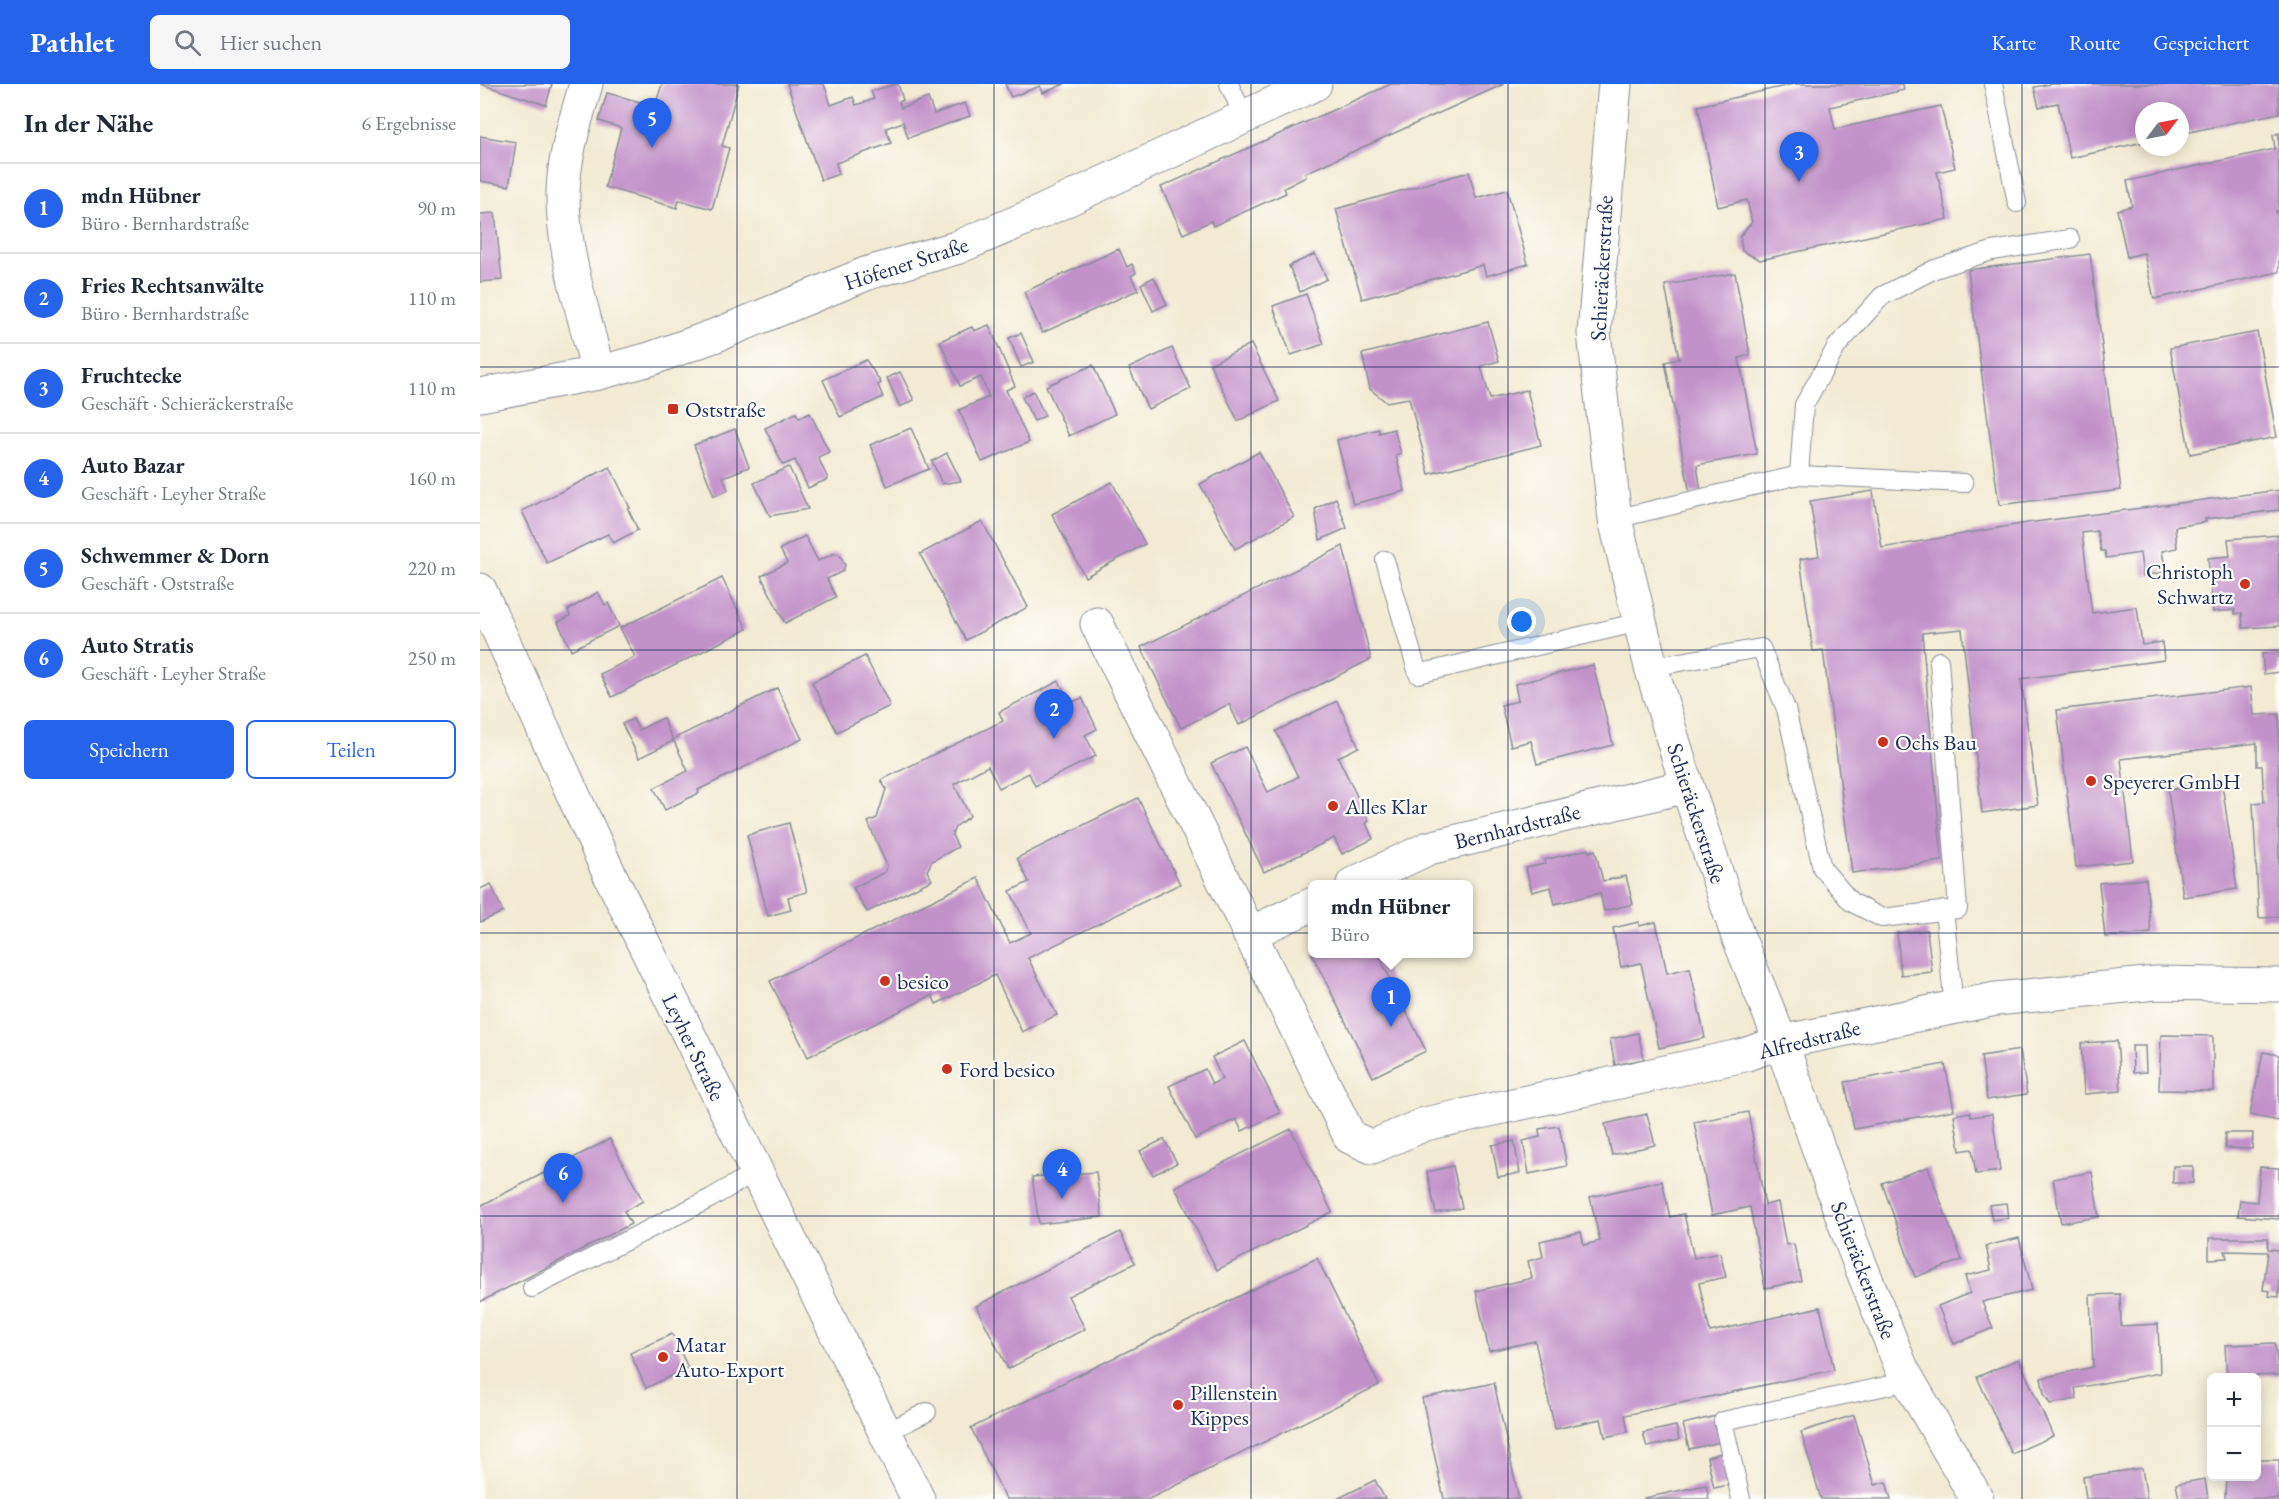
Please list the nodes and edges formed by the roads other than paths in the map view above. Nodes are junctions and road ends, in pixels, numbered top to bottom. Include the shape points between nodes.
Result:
1 (586, 84) edge
2 (1229, 84) edge
3 (1315, 84) edge
4 (1615, 84) edge
5 (1993, 84) edge
6 (1244, 117) junction
7 (2017, 203) dead end
8 (2070, 239) dead end
9 (598, 373) junction
10 (480, 395) edge
11 (1799, 475) junction
12 (1964, 483) dead end
13 (1615, 519) junction
14 (1385, 560) dead end
15 (480, 590) edge
16 (1640, 622) junction
17 (1097, 624) dead end
18 (1939, 661) dead end
19 (1651, 668) junction
20 (1687, 786) junction
21 (1363, 880) edge
22 (1308, 906) edge
23 (1944, 910) junction
24 (1249, 934) junction
25 (2279, 985) edge
26 (1954, 1007) junction
27 (1781, 1042) junction
28 (755, 1172) junction
29 (532, 1288) dead end
30 (1909, 1381) junction
31 (927, 1412) dead end
32 (885, 1432) junction
33 (918, 1499) edge
34 (1741, 1499) edge
35 (1977, 1499) edge

1 - 9 street via 567,157 564,226
2 - 6 lane
3 - 6 street, Höfener Straße
4 - 13 street, Schieräckerstraße via 1594,333
5 - 7 lane
6 - 9 street, Höfener Straße via 1034,216 956,248 868,273 684,347
8 - 11 lane via 1992,251 1935,269 1882,296 1837,346 1804,405
9 - 10 street, Höfener Straße
11 - 12 lane
11 - 13 lane
13 - 16 street, Schieräckerstraße
14 - 16 lane via 1419,674
15 - 28 street, Leyher Straße via 608,872
16 - 19 street, Schieräckerstraße
17 - 24 street
18 - 23 lane via 1958,909
19 - 20 street, Schieräckerstraße
19 - 23 lane via 1761,648 1786,709 1822,868 1851,902 1882,918
20 - 21 street, Bernhardstraße via 1429,848
20 - 27 street, Schieräckerstraße via 1737,934
22 - 24 street
23 - 26 lane
24 - 27 street, Alfredstraße via 1350,1137 1372,1147 1425,1125 1744,1055
25 - 26 street, Alfredstraße via 2156,983
26 - 27 street, Alfredstraße
27 - 30 street, Schieräckerstraße via 1852,1244
28 - 29 lane
28 - 32 street, Leyher Straße
30 - 34 lane via 1723,1421
30 - 35 street, Schieräckerstraße
31 - 32 lane
32 - 33 street, Leyher Straße

